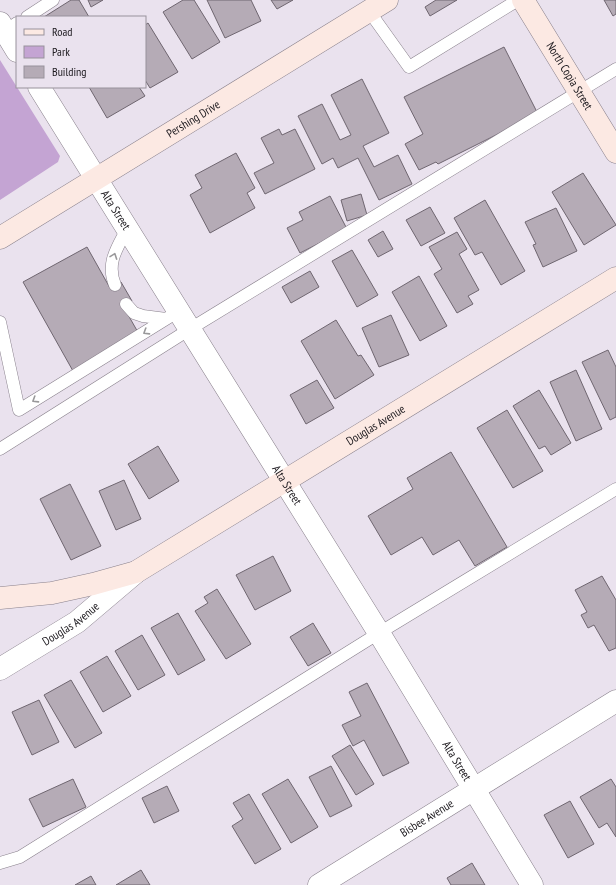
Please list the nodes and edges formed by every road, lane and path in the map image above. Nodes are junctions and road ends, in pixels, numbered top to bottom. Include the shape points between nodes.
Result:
1 (53, 0) edge
2 (387, 0) edge
3 (518, 0) edge
4 (523, 0) edge
5 (369, 12) junction
6 (28, 16) edge
7 (7, 26) edge
8 (16, 48) edge
9 (616, 70) edge
10 (40, 88) edge
11 (579, 92) junction
12 (616, 152) edge
13 (96, 179) junction
14 (127, 229) junction
15 (0, 238) edge
16 (616, 278) edge
17 (115, 285) dead end
18 (126, 304) dead end
19 (178, 320) junction
20 (0, 322) edge
21 (0, 448) edge
22 (285, 482) junction
23 (616, 489) edge
24 (136, 572) junction
25 (0, 598) edge
26 (379, 633) junction
27 (0, 669) edge
28 (616, 701) edge
29 (474, 789) junction
30 (0, 863) edge
31 (319, 885) edge
32 (532, 885) edge

1 - 6 lane
2 - 5 main road, Pershing Drive
3 - 5 lane via 409,66
4 - 11 main road, North Copia Street
5 - 13 main road, Pershing Drive
7 - 8 street
9 - 11 lane
10 - 13 street, Alta Street
11 - 12 main road, North Copia Street
11 - 19 lane
13 - 14 street, Alta Street
13 - 15 main road, Pershing Drive
17 -> 14 lane via 111,268 114,254
14 - 19 street, Alta Street
16 - 22 main road, Douglas Avenue
18 - 19 lane via 134,313 143,316
19 -> 20 lane via 19,410
19 - 21 lane
19 - 22 street, Alta Street
22 - 24 main road, Douglas Avenue
22 - 26 street, Alta Street
23 - 26 lane
24 - 25 main road, Douglas Avenue via 52,593
24 - 27 street, Douglas Avenue via 78,622
26 - 29 street, Alta Street
26 - 30 lane via 20,857
28 - 29 street, Bisbee Avenue
29 - 31 street, Bisbee Avenue
29 - 32 street, Alta Street

